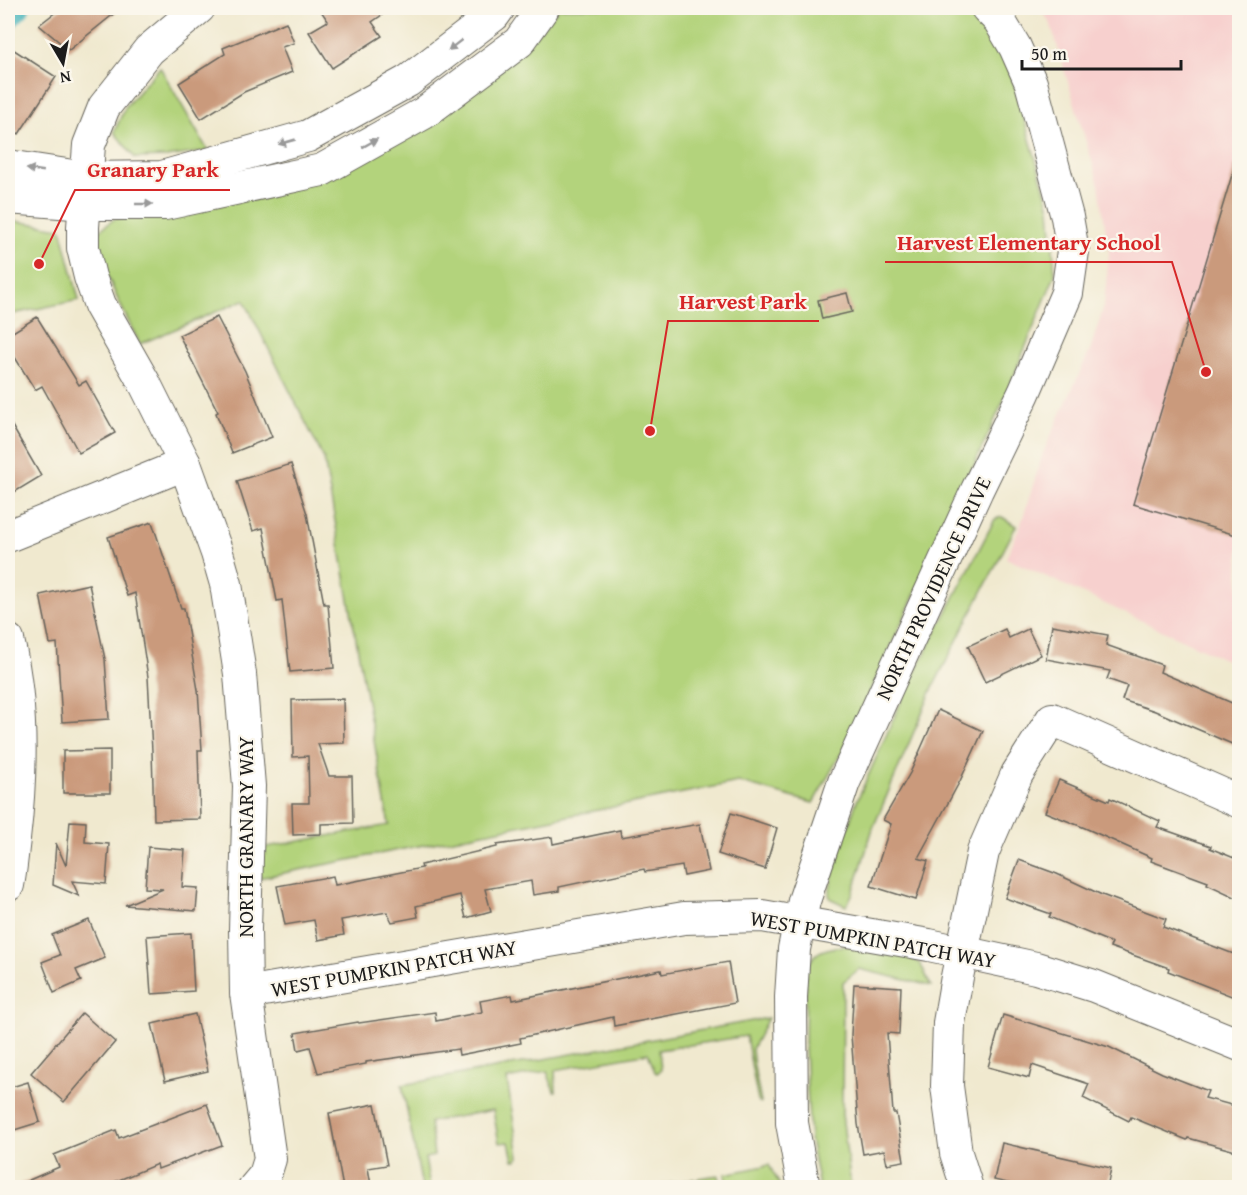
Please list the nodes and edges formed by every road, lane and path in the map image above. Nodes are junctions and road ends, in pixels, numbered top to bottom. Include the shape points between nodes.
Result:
1 (199, 8) edge
2 (500, 8) edge
3 (543, 8) edge
4 (987, 8) edge
5 (8, 166) edge
6 (86, 191) junction
7 (8, 198) edge
8 (185, 464) junction
9 (8, 536) edge
10 (8, 640) edge
11 (1239, 802) edge
12 (8, 885) edge
13 (800, 923) junction
14 (963, 951) junction
15 (246, 993) junction
16 (1239, 1045) edge
17 (259, 1182) edge
18 (804, 1188) edge
19 (967, 1188) edge

1 - 6 street, NORTH GRANARY WAY via 149,50 104,106 89,145
2 -> 6 street via 408,81 308,136 162,177
6 -> 3 street via 165,204 322,170 424,112 519,42
4 - 13 street, NORTH PROVIDENCE DRIVE via 1015,47 1031,83 1073,251 1067,293 844,782
6 -> 5 street
6 - 7 street
6 - 8 street, NORTH GRANARY WAY via 83,248 100,305
8 - 9 street
8 - 15 street, NORTH GRANARY WAY via 226,584 240,674 249,786
10 - 12 street via 19,706 19,796
11 - 14 street via 1052,719 1017,774 983,852
13 - 14 street, WEST PUMPKIN PATCH WAY
13 - 15 street, WEST PUMPKIN PATCH WAY via 762,916 684,918
13 - 18 street, NORTH PROVIDENCE DRIVE via 790,998 791,1081 792,1123
14 - 16 street, WEST PUMPKIN PATCH WAY via 1094,986
14 - 19 street via 949,1023 947,1086 956,1153
15 - 17 street, NORTH GRANARY WAY via 270,1159

